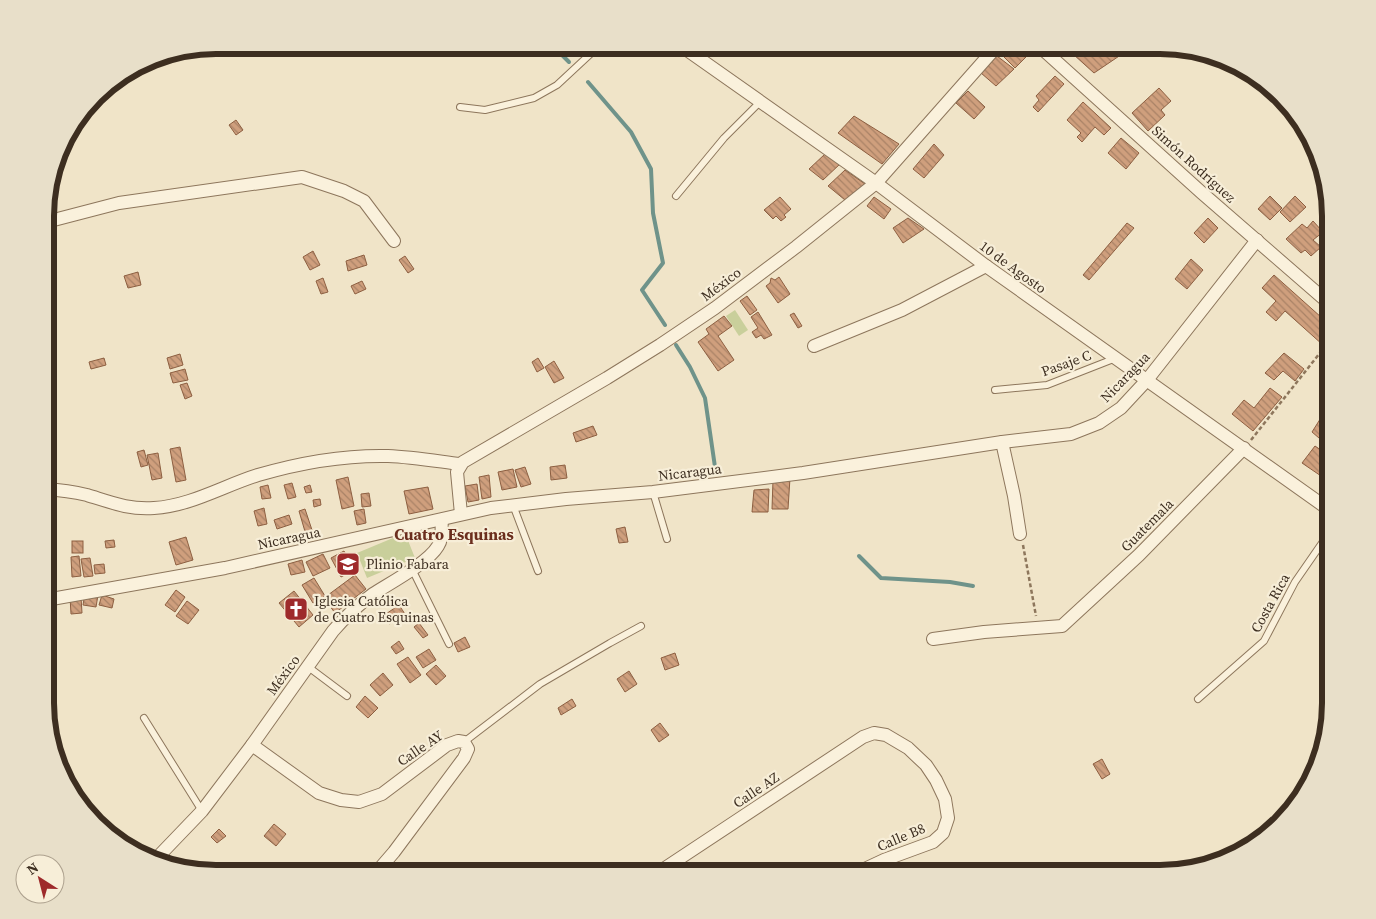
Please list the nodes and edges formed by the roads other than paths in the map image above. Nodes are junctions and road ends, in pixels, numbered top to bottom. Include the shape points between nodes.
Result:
1 (591, 54) edge
2 (693, 54) edge
3 (990, 54) edge
4 (1048, 54) edge
5 (760, 102) junction
6 (460, 107) dead end
7 (876, 183) junction
8 (676, 196) dead end
9 (54, 220) edge
10 (1257, 240) junction
11 (394, 242) dead end
12 (986, 266) junction
13 (1322, 297) edge
14 (814, 346) dead end
15 (1116, 358) junction
16 (1147, 380) junction
17 (995, 390) dead end
18 (1002, 442) junction
19 (1244, 448) junction
20 (460, 464) junction
21 (54, 490) edge
22 (653, 492) junction
23 (513, 505) junction
24 (1322, 505) edge
25 (461, 514) junction
26 (442, 520) junction
27 (1020, 534) dead end
28 (667, 540) dead end
29 (1322, 543) edge
30 (412, 569) junction
31 (538, 571) dead end
32 (54, 599) edge
33 (641, 626) dead end
34 (933, 639) dead end
35 (449, 644) dead end
36 (307, 666) junction
37 (347, 696) dead end
38 (1198, 699) dead end
39 (144, 718) dead end
40 (874, 733) joint
41 (464, 742) junction
42 (252, 745) junction
43 (202, 811) junction
44 (160, 855) edge
45 (383, 865) edge
46 (670, 865) edge
47 (876, 865) edge

1 - 6 lane via 557,86 534,98 485,110
2 - 5 street, 10 de Agosto
3 - 7 street, México
4 - 10 street, Simón Rodríguez
5 - 7 street, 10 de Agosto
5 - 8 lane via 724,138
7 - 12 street, 10 de Agosto
7 - 20 street, México via 722,303 660,345
9 - 11 street via 119,203 302,177 364,201
10 - 13 street, Simón Rodríguez
10 - 16 street, Nicaragua
12 - 14 street via 902,310
12 - 15 street, 10 de Agosto
15 - 16 street, 10 de Agosto
15 - 17 lane, Pasaje C via 1047,385
16 - 18 street, Nicaragua via 1121,408 1099,423 1071,434
16 - 19 street, 10 de Agosto
18 - 22 street, Nicaragua
18 - 27 street
19 - 24 street, 10 de Agosto
19 - 34 street, Guatemala via 1139,555 1062,626
20 - 21 street via 389,456 308,463 259,475 181,504 151,509 132,509 89,496
20 - 25 street via 457,472
22 - 23 street, Nicaragua
22 - 28 lane
23 - 25 street, Nicaragua
23 - 31 lane
25 - 26 street, Nicaragua
26 - 30 street, México via 438,546
26 - 32 street, Nicaragua via 225,568
29 - 38 lane, Costa Rica via 1295,582 1264,641
30 - 35 lane
30 - 36 street, México via 349,613
33 - 41 lane via 540,684
36 - 37 lane
36 - 42 street, México
39 - 43 lane
40 - 46 street, Calle AZ via 863,737
40 - 47 street, Calle B8 via 886,735 908,748 926,765 945,799 948,818 943,833 933,842
41 - 42 street, Calle AY via 446,745 382,794 359,802 319,793
41 - 45 street, Calle AY via 468,749 464,758
42 - 43 street, México
43 - 44 street, México

